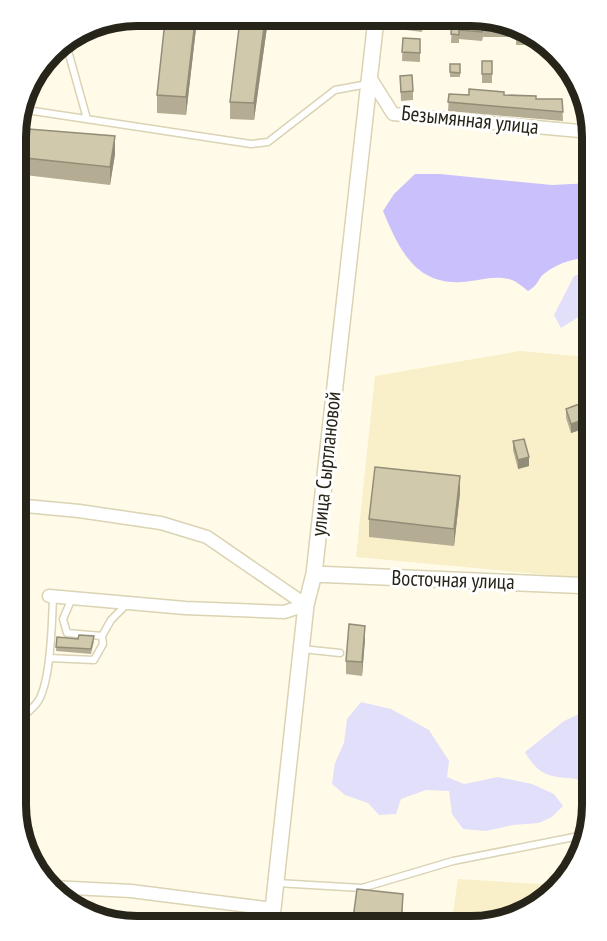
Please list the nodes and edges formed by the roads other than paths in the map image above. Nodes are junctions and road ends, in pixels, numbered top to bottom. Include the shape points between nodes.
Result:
1 (375, 26) edge
2 (68, 49) edge
3 (369, 80) junction
4 (29, 110) edge
5 (87, 119) junction
6 (582, 131) edge
7 (26, 506) edge
8 (314, 574) junction
9 (581, 586) edge
10 (51, 596) joint
11 (72, 598) junction
12 (128, 603) junction
13 (306, 605) junction
14 (102, 636) junction
15 (301, 649) junction
16 (340, 653) dead end
17 (49, 658) junction
18 (26, 713) edge
19 (577, 836) edge
20 (277, 884) junction
21 (63, 888) edge
22 (273, 909) junction
23 (272, 916) edge

1 - 3 street, улица Сыртлановой
2 - 5 lane
3 - 5 lane via 335,90 268,142 251,144
3 - 6 street, Безымянная улица via 393,114
3 - 8 street, улица Сыртлановой
4 - 5 lane
7 - 13 street via 161,523 207,537
8 - 9 street, Восточная улица
8 - 13 street, улица Сыртлановой
10 - 11 street
10 - 17 lane
11 - 12 street
11 - 14 lane via 63,619 67,633
12 - 13 street via 284,612
12 - 14 lane
13 - 15 street, улица Сыртлановой
14 - 17 lane via 103,644 94,660
15 - 16 lane
15 - 20 street, улица Сыртлановой
17 - 18 lane via 38,703
19 - 20 lane via 453,861 362,888
20 - 22 street, улица Сыртлановой
21 - 22 street via 131,891
22 - 23 lane

